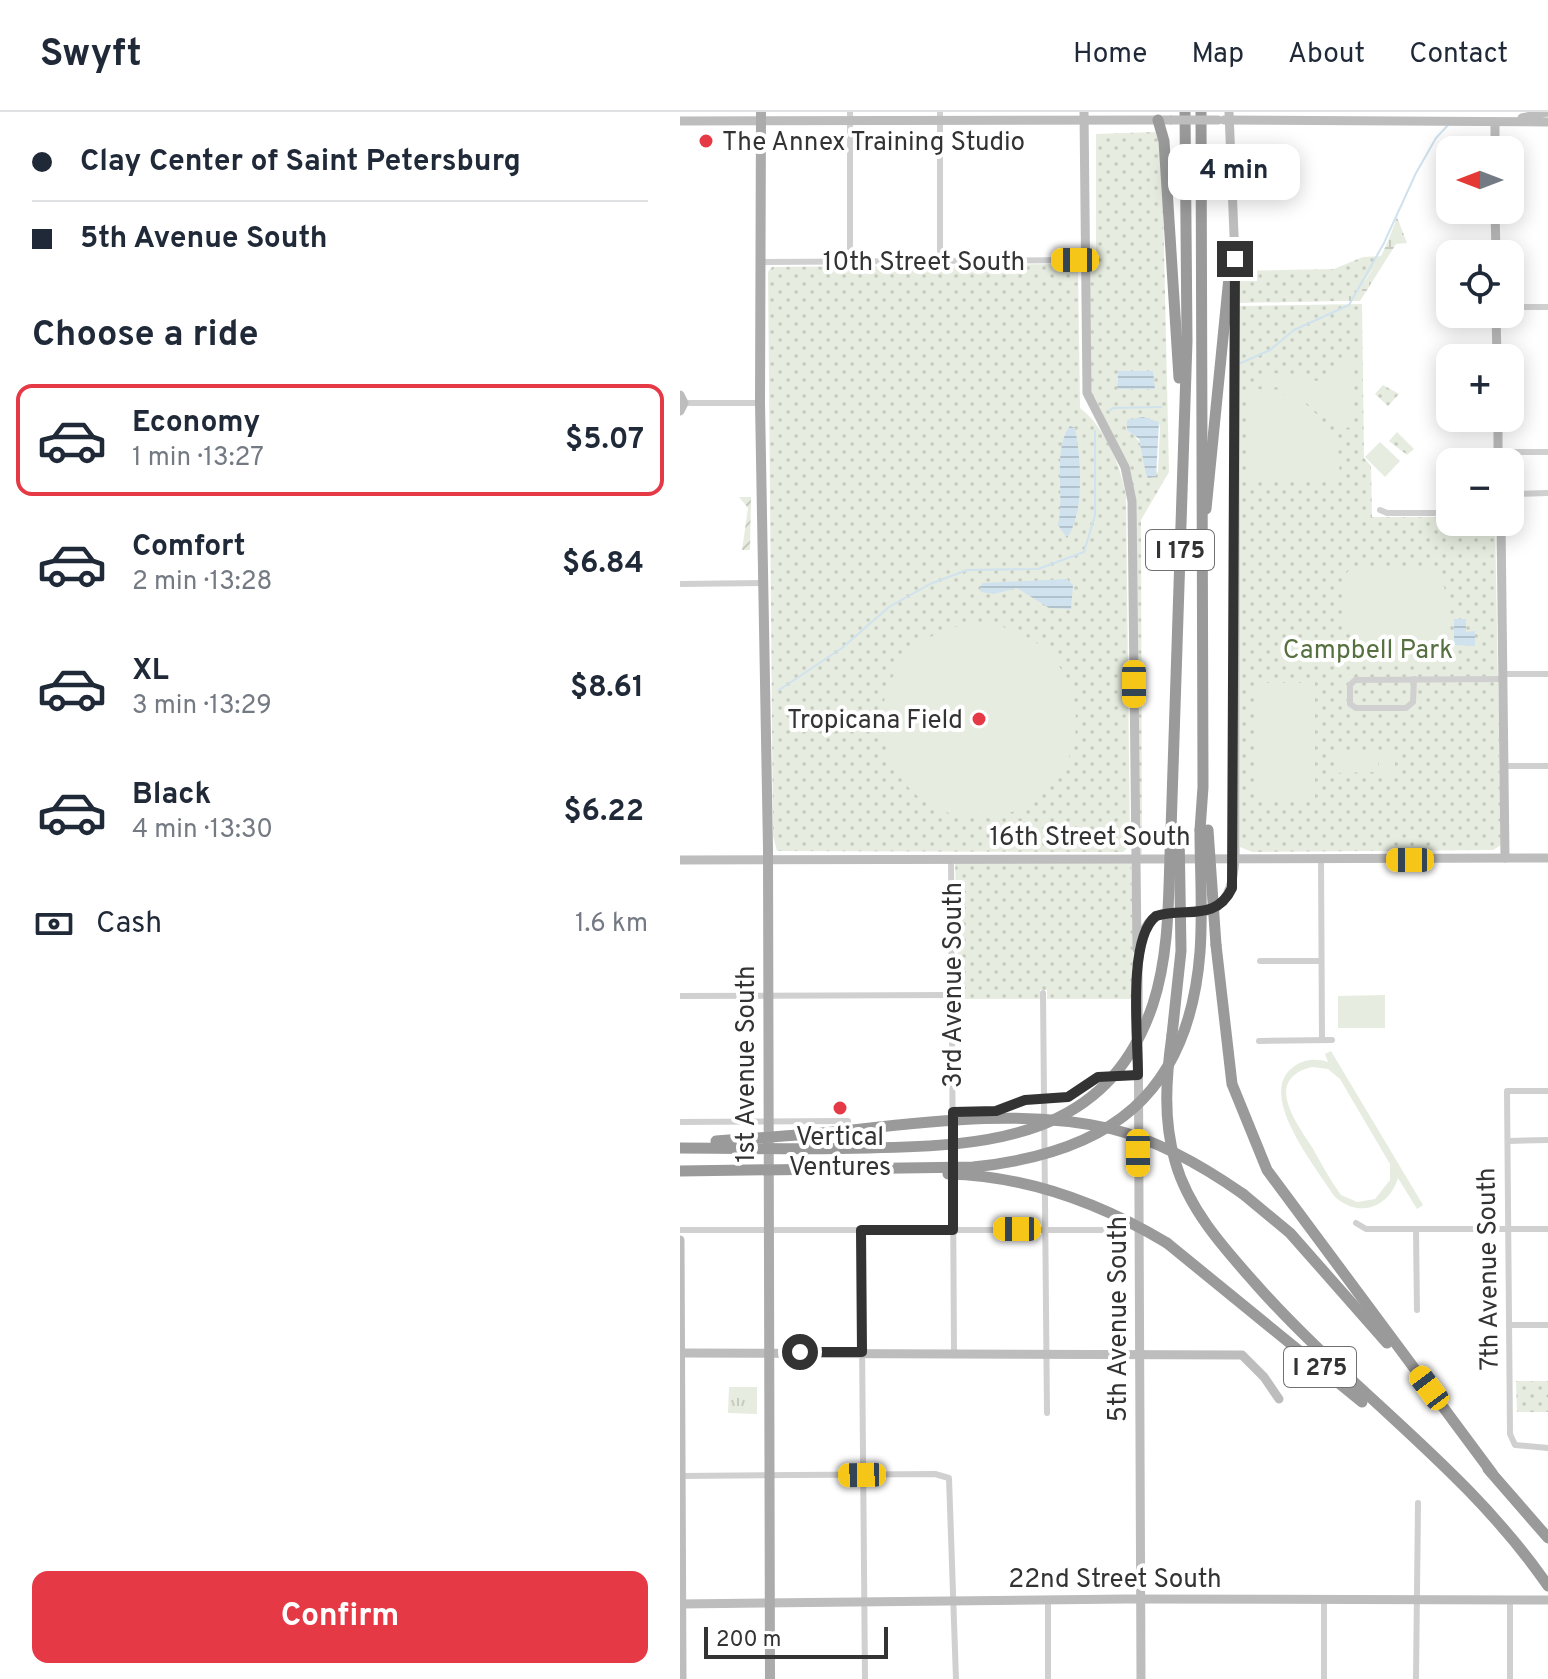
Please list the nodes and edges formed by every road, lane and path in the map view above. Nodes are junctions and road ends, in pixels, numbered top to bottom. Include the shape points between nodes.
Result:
1 (1185, 112) edge
2 (1201, 112) edge
3 (1084, 115) edge
4 (762, 116) edge
5 (850, 116) edge
6 (940, 116) edge
7 (1229, 116) edge
8 (1304, 116) edge
9 (1375, 116) edge
10 (1544, 116) edge
11 (1162, 117) edge
12 (1429, 117) edge
13 (1497, 118) edge
14 (680, 121) edge
15 (1232, 247) junction
16 (1085, 260) junction
17 (850, 261) junction
18 (940, 261) junction
19 (762, 262) junction
20 (1524, 307) edge
21 (1548, 307) edge
22 (681, 403) edge
23 (760, 403) junction
24 (1183, 423) junction
25 (1548, 452) edge
26 (1524, 454) edge
27 (1548, 493) edge
28 (1524, 494) edge
29 (1380, 510) dead end
30 (1436, 513) edge
31 (1203, 530) junction
32 (1501, 536) edge
33 (765, 583) junction
34 (680, 584) edge
35 (1548, 674) edge
36 (1504, 677) junction
37 (1414, 679) junction
38 (1505, 766) junction
39 (1548, 766) edge
40 (1175, 830) junction
41 (1204, 830) junction
42 (1134, 857) junction
43 (951, 858) junction
44 (1505, 858) junction
45 (1548, 858) edge
46 (1235, 859) junction
47 (680, 860) edge
48 (767, 860) junction
49 (1321, 860) junction
50 (1260, 961) dead end
51 (1321, 961) junction
52 (1138, 964) junction
53 (1043, 993) dead end
54 (952, 995) junction
55 (680, 996) edge
56 (766, 996) junction
57 (1322, 1040) junction
58 (1332, 1040) dead end
59 (1259, 1041) dead end
60 (1138, 1075) junction
61 (1548, 1091) edge
62 (1044, 1098) junction
63 (953, 1112) junction
64 (848, 1121) dead end
65 (680, 1122) edge
66 (767, 1122) junction
67 (1548, 1140) edge
68 (1508, 1141) junction
69 (680, 1146) edge
70 (680, 1171) edge
71 (808, 1171) junction
72 (1356, 1223) dead end
73 (1045, 1229) junction
74 (1509, 1229) junction
75 (1548, 1229) edge
76 (680, 1230) edge
77 (768, 1230) junction
78 (861, 1230) junction
79 (953, 1230) junction
80 (1107, 1230) dead end
81 (1416, 1230) junction
82 (680, 1240) edge
83 (1417, 1310) dead end
84 (1510, 1325) junction
85 (1548, 1325) edge
86 (768, 1352) junction
87 (862, 1352) junction
88 (954, 1352) junction
89 (680, 1353) edge
90 (1139, 1353) junction
91 (1046, 1354) junction
92 (1279, 1399) dead end
93 (1047, 1413) dead end
94 (1548, 1448) edge
95 (1492, 1473) junction
96 (862, 1475) junction
97 (681, 1476) edge
98 (769, 1476) junction
99 (1470, 1493) junction
100 (1418, 1503) dead end
101 (1548, 1538) edge
102 (1548, 1586) edge
103 (1141, 1600) junction
104 (1324, 1600) junction
105 (1416, 1600) junction
106 (1548, 1600) edge
107 (956, 1601) junction
108 (1048, 1601) junction
109 (1510, 1601) junction
110 (770, 1602) junction
111 (864, 1602) junction
112 (681, 1604) edge
113 (682, 1679) edge
114 (770, 1679) edge
115 (865, 1679) edge
116 (956, 1679) edge
117 (1048, 1679) edge
118 (1141, 1679) edge
119 (1324, 1679) edge
120 (1416, 1679) edge
121 (1510, 1679) edge

1 - 24 highway, I 175
2 - 31 highway, I 175
3 - 6 street
3 - 11 street
3 - 16 street
4 - 5 street
4 - 14 street
4 - 19 main road, 1st Avenue South
5 - 6 street
5 - 17 street
6 - 18 street
7 - 8 street
7 - 11 street, bridge
7 - 15 street, 5th Avenue South
8 - 9 street
9 - 12 street
10 - 13 street
11 - 24 highway
12 - 13 street via 1441,123
15 - 31 highway
15 - 46 street, 5th Avenue South
16 - 18 street, 10th Street South
16 - 42 street via 1087,393 1117,451 1132,501
17 - 18 street, 10th Street South
17 - 19 street, 10th Street South
19 - 23 main road, 1st Avenue South
20 - 21 street
22 - 23 street
23 - 33 main road, 1st Avenue South
24 - 40 highway, I 175
25 - 26 street
27 - 28 street
29 - 30 street
31 - 41 highway, I 175
32 - 36 street
33 - 34 street
33 - 48 main road, 1st Avenue South
35 - 36 street
36 - 37 street
36 - 38 street
37 - 37 street via 1413,702 1406,708 1350,704 1355,680
38 - 39 street
38 - 44 street
40 - 69 highway, bridge via 1167,924 1152,1005 1125,1059 1083,1103 1005,1140 930,1147
40 - 99 highway, bridge via 1181,951 1166,1072 1167,1126 1175,1164 1203,1219 1305,1338
41 - 71 highway, bridge via 1200,950 1190,1012 1165,1071 1122,1121 1050,1153 1012,1163
41 - 95 highway, bridge via 1232,1084 1267,1170
42 - 43 street, 16th Street South
42 - 46 street, 16th Street South
42 - 52 street
43 - 48 street, 16th Street South
43 - 54 street, 3rd Avenue South
44 - 45 street, 16th Street South
44 - 49 street, 16th Street South
46 - 49 street, 16th Street South
46 - 52 street, 5th Avenue South via 1232,888 1221,904 1205,912 1164,914 1151,920
47 - 48 street, 16th Street South
48 - 56 main road, 1st Avenue South
49 - 51 street
50 - 51 street
51 - 57 street
52 - 60 street, 5th Avenue South
53 - 62 street
54 - 56 street
54 - 63 street, 3rd Avenue South
55 - 56 street
56 - 66 main road, 1st Avenue South
57 - 58 street
57 - 59 street
60 - 62 street via 1098,1077 1077,1094
60 - 90 street, 5th Avenue South
61 - 68 street, 7th Avenue South via 1507,1091
62 - 63 street via 996,1111
62 - 73 street
63 - 79 street, 3rd Avenue South
64 - 66 street
65 - 66 street
66 - 77 main road, 1st Avenue South
67 - 68 street
68 - 74 street, 7th Avenue South
69 - 95 highway, I 275, bridge via 959,1120 1060,1120 1151,1142 1196,1162 1243,1194 1311,1256
70 - 71 highway, I 275, bridge
71 - 99 highway, I 275, bridge via 999,1177 1091,1203 1167,1243
72 - 81 street via 1366,1229
73 - 79 street
73 - 80 street
73 - 91 street
74 - 75 street
74 - 81 street
74 - 84 street, 7th Avenue South
76 - 77 street
77 - 78 street
77 - 86 main road, 1st Avenue South
78 - 79 street
78 - 87 street
79 - 88 street, 3rd Avenue South
81 - 83 street
82 - 89 street
84 - 85 street
84 - 94 street, 7th Avenue South via 1510,1434 1515,1445
86 - 87 street
86 - 89 street
86 - 98 main road, 1st Avenue South
87 - 88 street
87 - 96 street
88 - 91 street
89 - 97 street
90 - 91 street
90 - 92 street via 1246,1356
90 - 103 street, 5th Avenue South
91 - 93 street
95 - 101 highway, I 275
96 - 98 street
96 - 107 street via 949,1478
96 - 111 street
97 - 98 street
97 - 112 street
98 - 110 main road, 1st Avenue South
99 - 102 highway, I 275
100 - 105 street
103 - 104 street, 22nd Street South
103 - 108 street, 22nd Street South
103 - 118 street, 5th Avenue South
104 - 105 street, 22nd Street South
104 - 119 street
105 - 109 street, 22nd Street South
105 - 120 street
106 - 109 street, 22nd Street South
107 - 108 street, 22nd Street South
107 - 111 street, 22nd Street South
107 - 116 street
108 - 117 street
109 - 121 street
110 - 111 street, 22nd Street South
110 - 112 street, 22nd Street South
110 - 114 main road, 1st Avenue South
111 - 115 street
112 - 113 street

